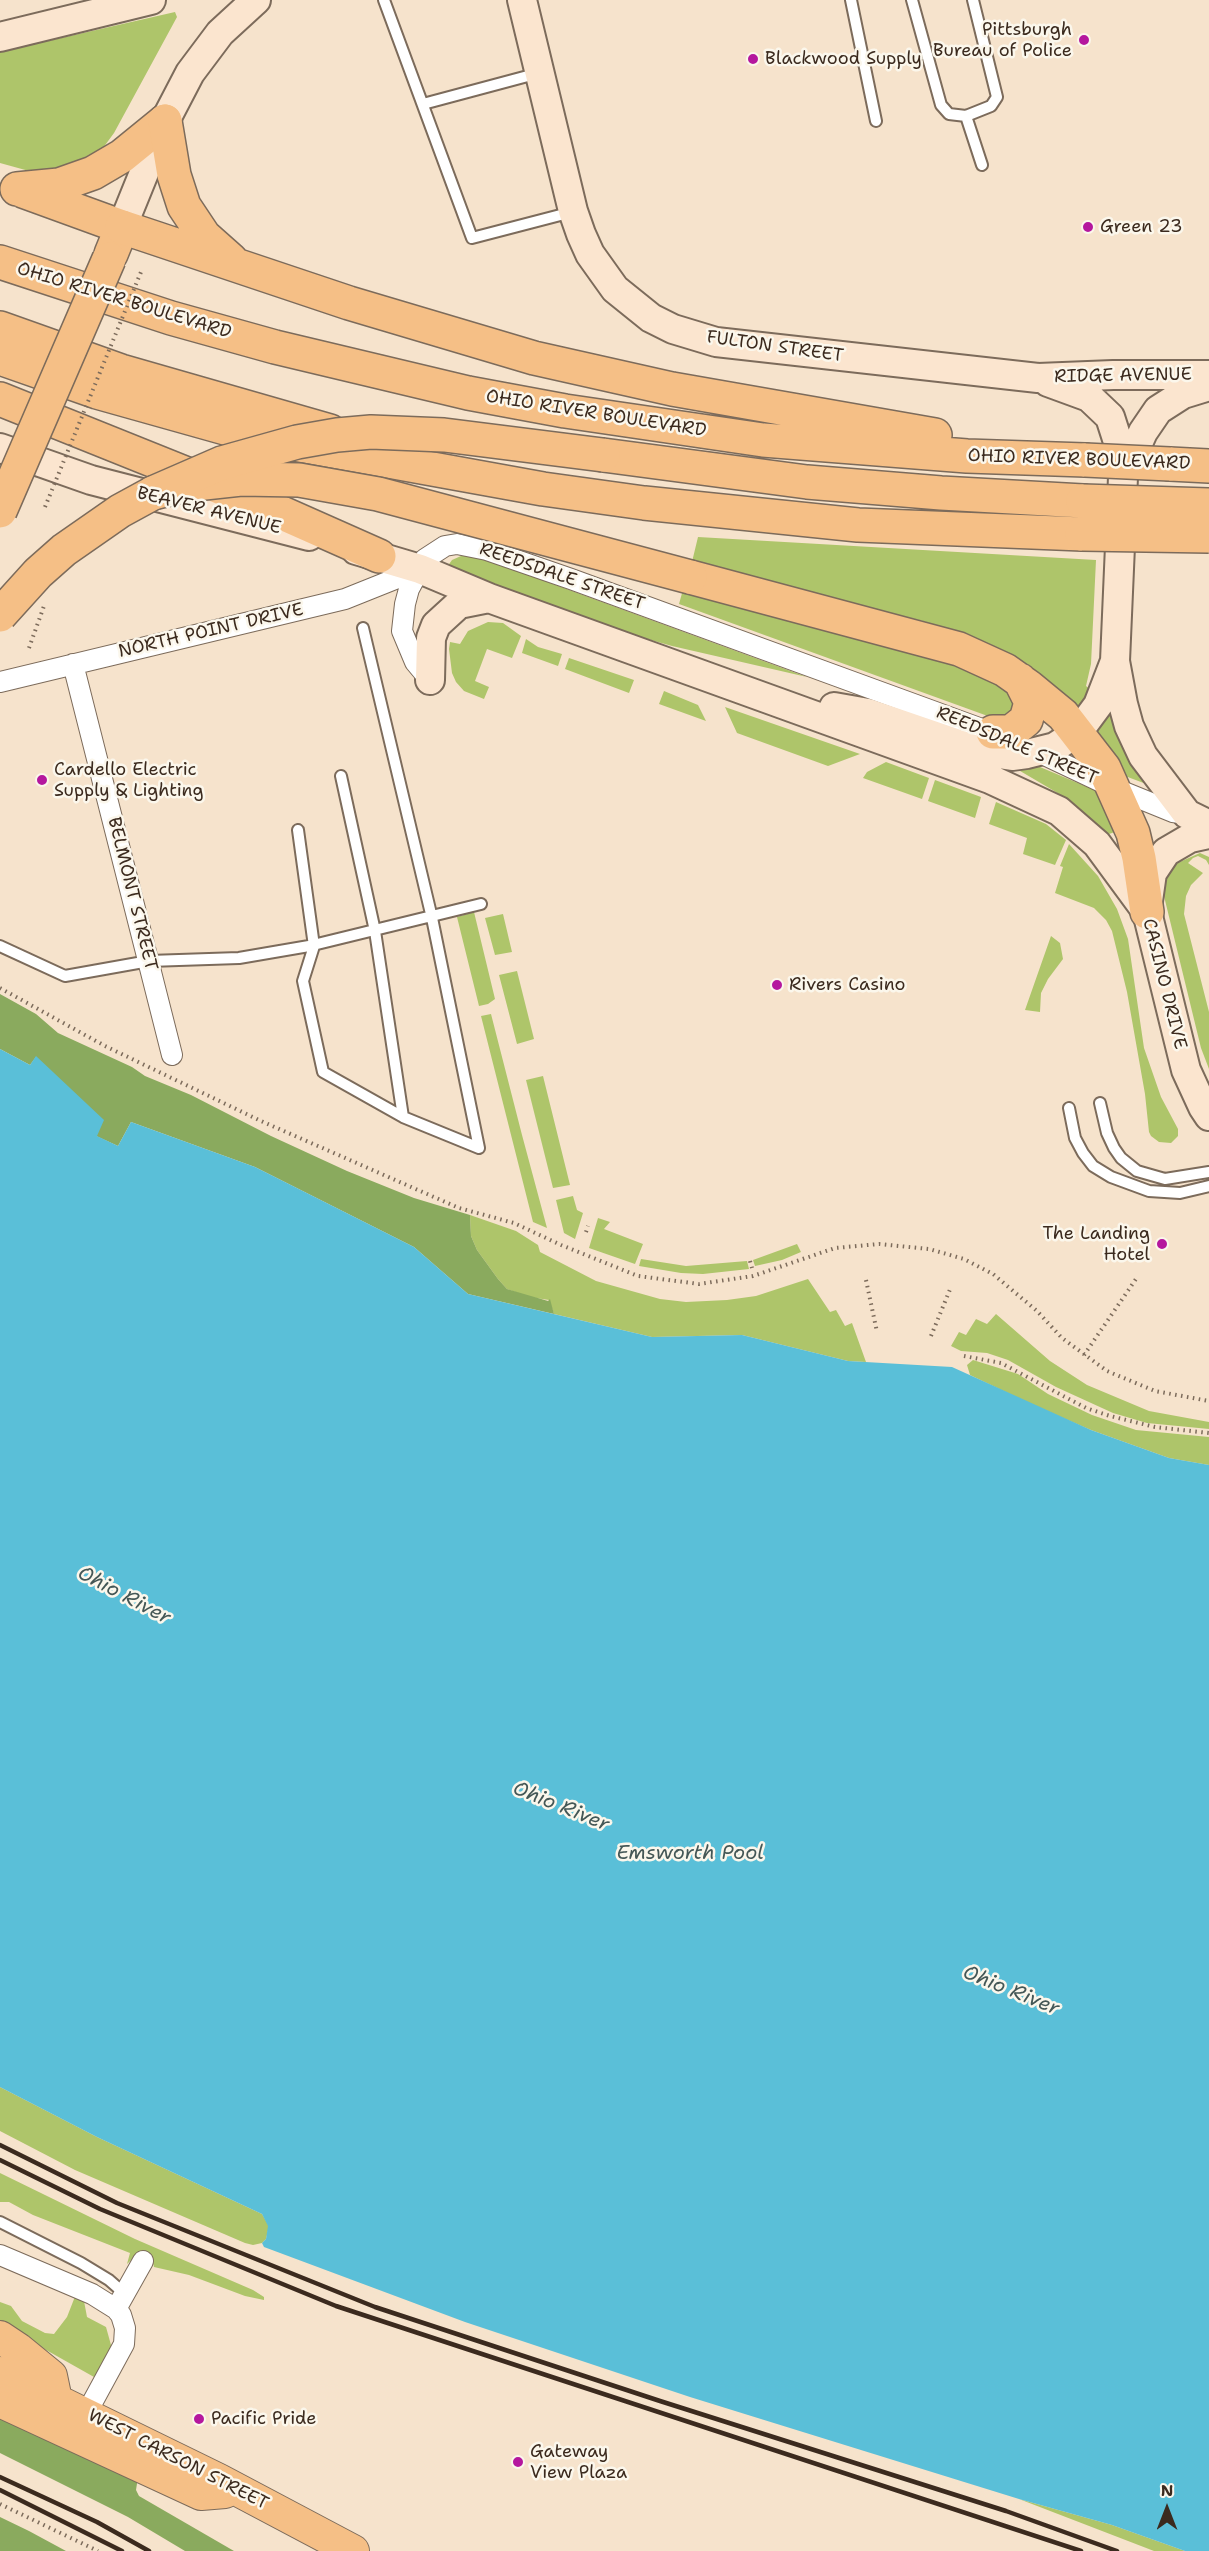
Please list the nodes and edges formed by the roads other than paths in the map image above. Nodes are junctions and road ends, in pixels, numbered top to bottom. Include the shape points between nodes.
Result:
1 (151, 0) edge
2 (256, 0) edge
3 (384, 0) edge
4 (522, 0) edge
5 (851, 0) edge
6 (912, 0) edge
7 (973, 0) edge
8 (120, 4) edge
9 (0, 37) edge
10 (539, 73) junction
11 (423, 104) junction
12 (966, 116) junction
13 (165, 121) junction
14 (876, 121) dead end
15 (982, 165) dead end
16 (9, 186) edge
17 (573, 212) junction
18 (122, 227) junction
19 (0, 262) edge
20 (242, 268) junction
21 (0, 328) edge
22 (0, 358) edge
23 (1209, 375) edge
24 (1038, 378) junction
25 (1209, 386) edge
26 (0, 399) edge
27 (0, 448) edge
28 (1085, 460) junction
29 (1209, 466) edge
30 (1123, 477) junction
31 (543, 489) junction
32 (153, 493) junction
33 (1209, 506) edge
34 (0, 511) edge
35 (1209, 536) edge
36 (379, 556) junction
37 (420, 569) junction
38 (489, 598) junction
39 (0, 615) edge
40 (363, 628) dead end
41 (1115, 661) junction
42 (74, 664) junction
43 (430, 680) joint
44 (1020, 680) junction
45 (0, 682) edge
46 (758, 694) junction
47 (993, 732) junction
48 (1078, 732) junction
49 (1038, 752) junction
50 (341, 777) dead end
51 (1114, 788) junction
52 (1198, 819) edge
53 (298, 830) dead end
54 (1209, 834) edge
55 (481, 904) dead end
56 (1147, 912) junction
57 (432, 918) junction
58 (375, 931) junction
59 (314, 945) junction
60 (0, 946) edge
61 (149, 961) junction
62 (172, 1055) dead end
63 (1100, 1103) dead end
64 (1069, 1108) dead end
65 (1209, 1116) edge
66 (403, 1117) junction
67 (1209, 1172) edge
68 (1209, 1186) edge
69 (0, 2222) edge
70 (0, 2255) edge
71 (143, 2260) dead end
72 (120, 2302) junction
73 (0, 2337) edge
74 (0, 2373) edge
75 (56, 2400) junction
76 (0, 2401) edge
77 (86, 2414) junction
78 (239, 2490) junction
79 (353, 2551) edge

1 - 8 main road
2 - 13 main road via 205,51
3 - 11 lane
4 - 10 main road, FULTON STREET
5 - 14 lane
6 - 12 lane via 941,105 949,114
7 - 12 lane via 997,98 991,106
8 - 9 main road
10 - 11 lane
10 - 17 main road, FULTON STREET
11 - 17 lane via 472,237
12 - 15 lane
13 - 16 highway via 122,156 93,173 59,185
13 - 18 main road
13 - 20 highway via 184,206 204,236
16 - 18 highway
17 - 24 main road, FULTON STREET via 590,254 615,289 651,318 695,336 738,345
18 - 20 highway
18 - 34 highway, bridge
19 - 28 highway, OHIO RIVER BOULEVARD via 171,318 276,347 468,393 565,411 763,440 967,456
20 - 28 highway via 478,343 584,370 765,406
21 - 31 highway via 204,396
22 - 31 highway via 97,392 261,438
23 - 24 main road, RIDGE AVENUE
24 - 30 main road via 1089,397 1101,406 1114,429
25 - 30 main road via 1183,393 1158,410 1143,432
26 - 36 highway via 264,505
27 - 36 main road, BEAVER AVENUE via 91,480
28 - 29 highway, OHIO RIVER BOULEVARD, bridge
30 - 41 main road
31 - 35 highway, bridge via 665,506 858,525
32 - 33 highway, bridge via 222,463 297,442 371,432 444,435 851,487
32 - 39 highway, bridge via 64,549
32 - 44 highway, bridge via 241,479 329,485 452,512 949,645
36 - 37 main road, BEAVER AVENUE
37 - 38 main road
37 - 42 street, NORTH POINT DRIVE via 345,599
37 - 43 street via 409,589 402,631 415,662
37 - 47 street, REEDSDALE STREET via 425,559 445,546 480,548
38 - 43 main road via 459,604 436,625 431,638
38 - 46 main road
40 - 57 lane
41 - 48 main road via 1098,705
41 - 52 main road via 1129,726 1143,756
42 - 45 street, NORTH POINT DRIVE
42 - 61 street, BELMONT STREET
44 - 47 highway via 1031,702 1026,720 1011,732
44 - 48 highway
46 - 49 main road via 868,713 979,751 1012,756
46 - 56 main road, CASINO DRIVE via 990,779 1059,811 1083,830
47 - 49 street, REEDSDALE STREET
48 - 49 main road via 1055,747
48 - 51 highway
49 - 51 street, REEDSDALE STREET
50 - 58 lane
51 - 52 street, REEDSDALE STREET
51 - 56 highway via 1137,850
53 - 59 lane
54 - 56 main road via 1190,838 1166,852 1152,873
55 - 57 lane
56 - 65 main road, CASINO DRIVE via 1186,1070
57 - 58 lane
57 - 66 lane via 479,1148
58 - 59 lane
58 - 66 lane
59 - 61 lane via 239,958
59 - 66 lane via 303,981 323,1072
60 - 61 lane via 65,976
61 - 62 street, BELMONT STREET
63 - 67 lane via 1114,1148 1137,1171 1165,1179
64 - 68 lane via 1075,1138 1083,1153 1093,1166 1111,1177 1149,1191 1180,1193
69 - 72 lane via 109,2280
70 - 72 street
71 - 72 street
72 - 77 street via 124,2344
73 - 75 main road via 51,2376
74 - 75 main road, WEST CARSON STREET
75 - 77 main road, WEST CARSON STREET
76 - 78 main road via 201,2494
77 - 78 main road, WEST CARSON STREET
78 - 79 main road, WEST CARSON STREET

